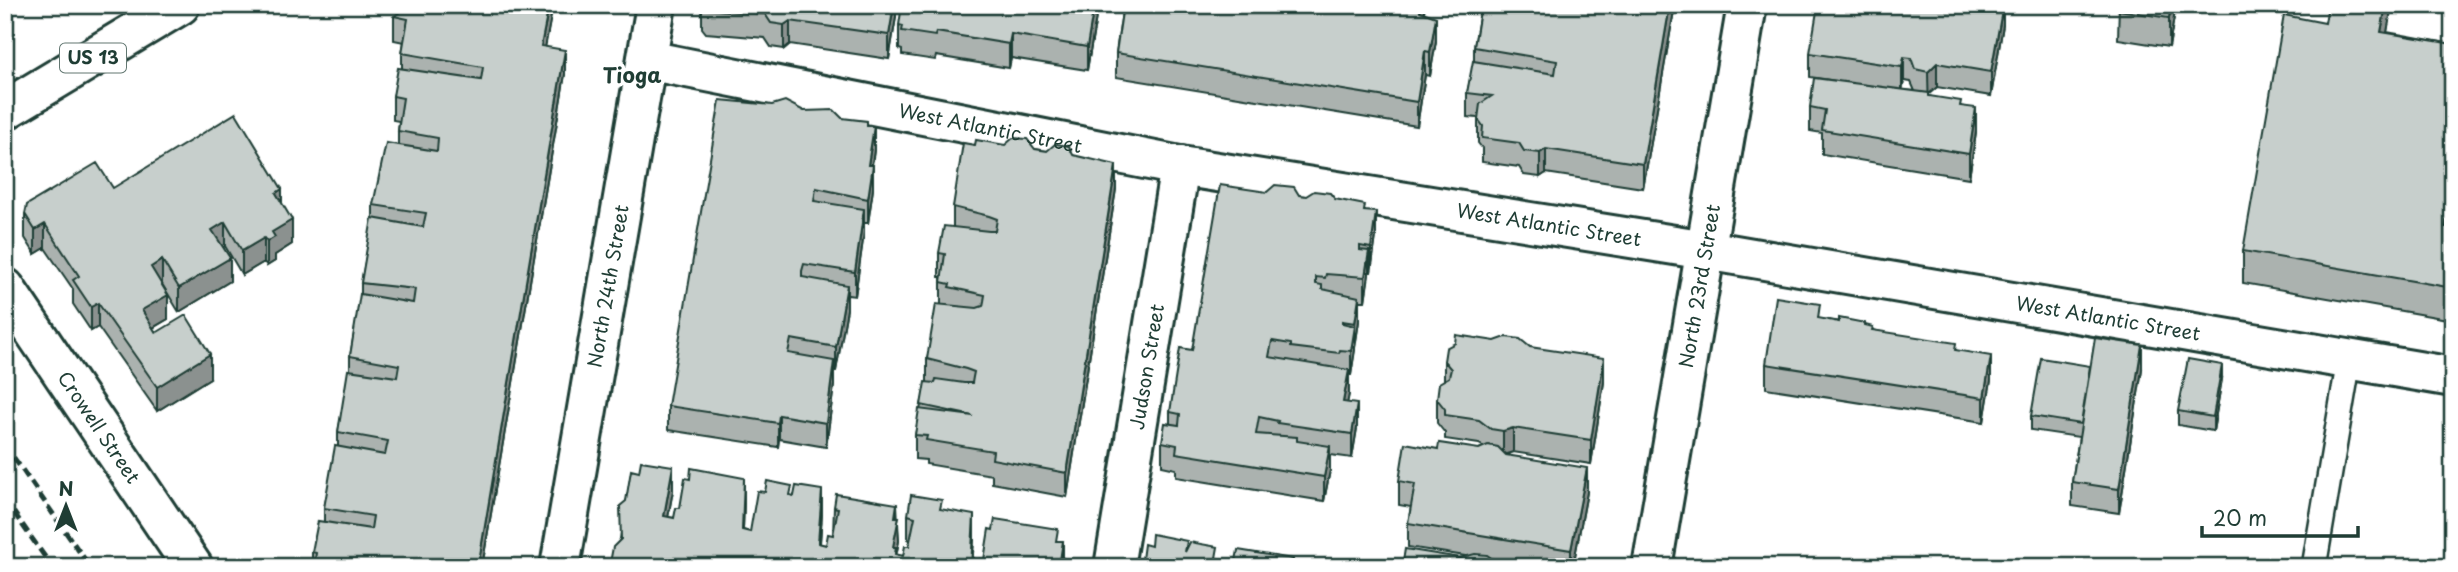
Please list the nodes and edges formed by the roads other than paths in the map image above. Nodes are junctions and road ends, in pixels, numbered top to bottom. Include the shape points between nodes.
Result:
1 (180, 5) edge
2 (656, 5) edge
3 (1747, 5) edge
4 (647, 60) junction
5 (5, 110) edge
6 (1180, 166) junction
7 (1706, 250) junction
8 (5, 288) edge
9 (2348, 360) junction
10 (2453, 377) edge
11 (193, 567) edge
12 (560, 567) edge
13 (1114, 567) edge
14 (1652, 567) edge
15 (2314, 567) edge

1 - 5 street, US 13
2 - 4 street, North 24th Street
3 - 7 street, North 23rd Street
4 - 6 street, West Atlantic Street
4 - 12 street, North 24th Street
6 - 7 street, West Atlantic Street
6 - 13 street, Judson Street
7 - 9 street, West Atlantic Street
7 - 14 street, North 23rd Street
8 - 11 street, Crowell Street
9 - 10 street, West Atlantic Street
9 - 15 lane

